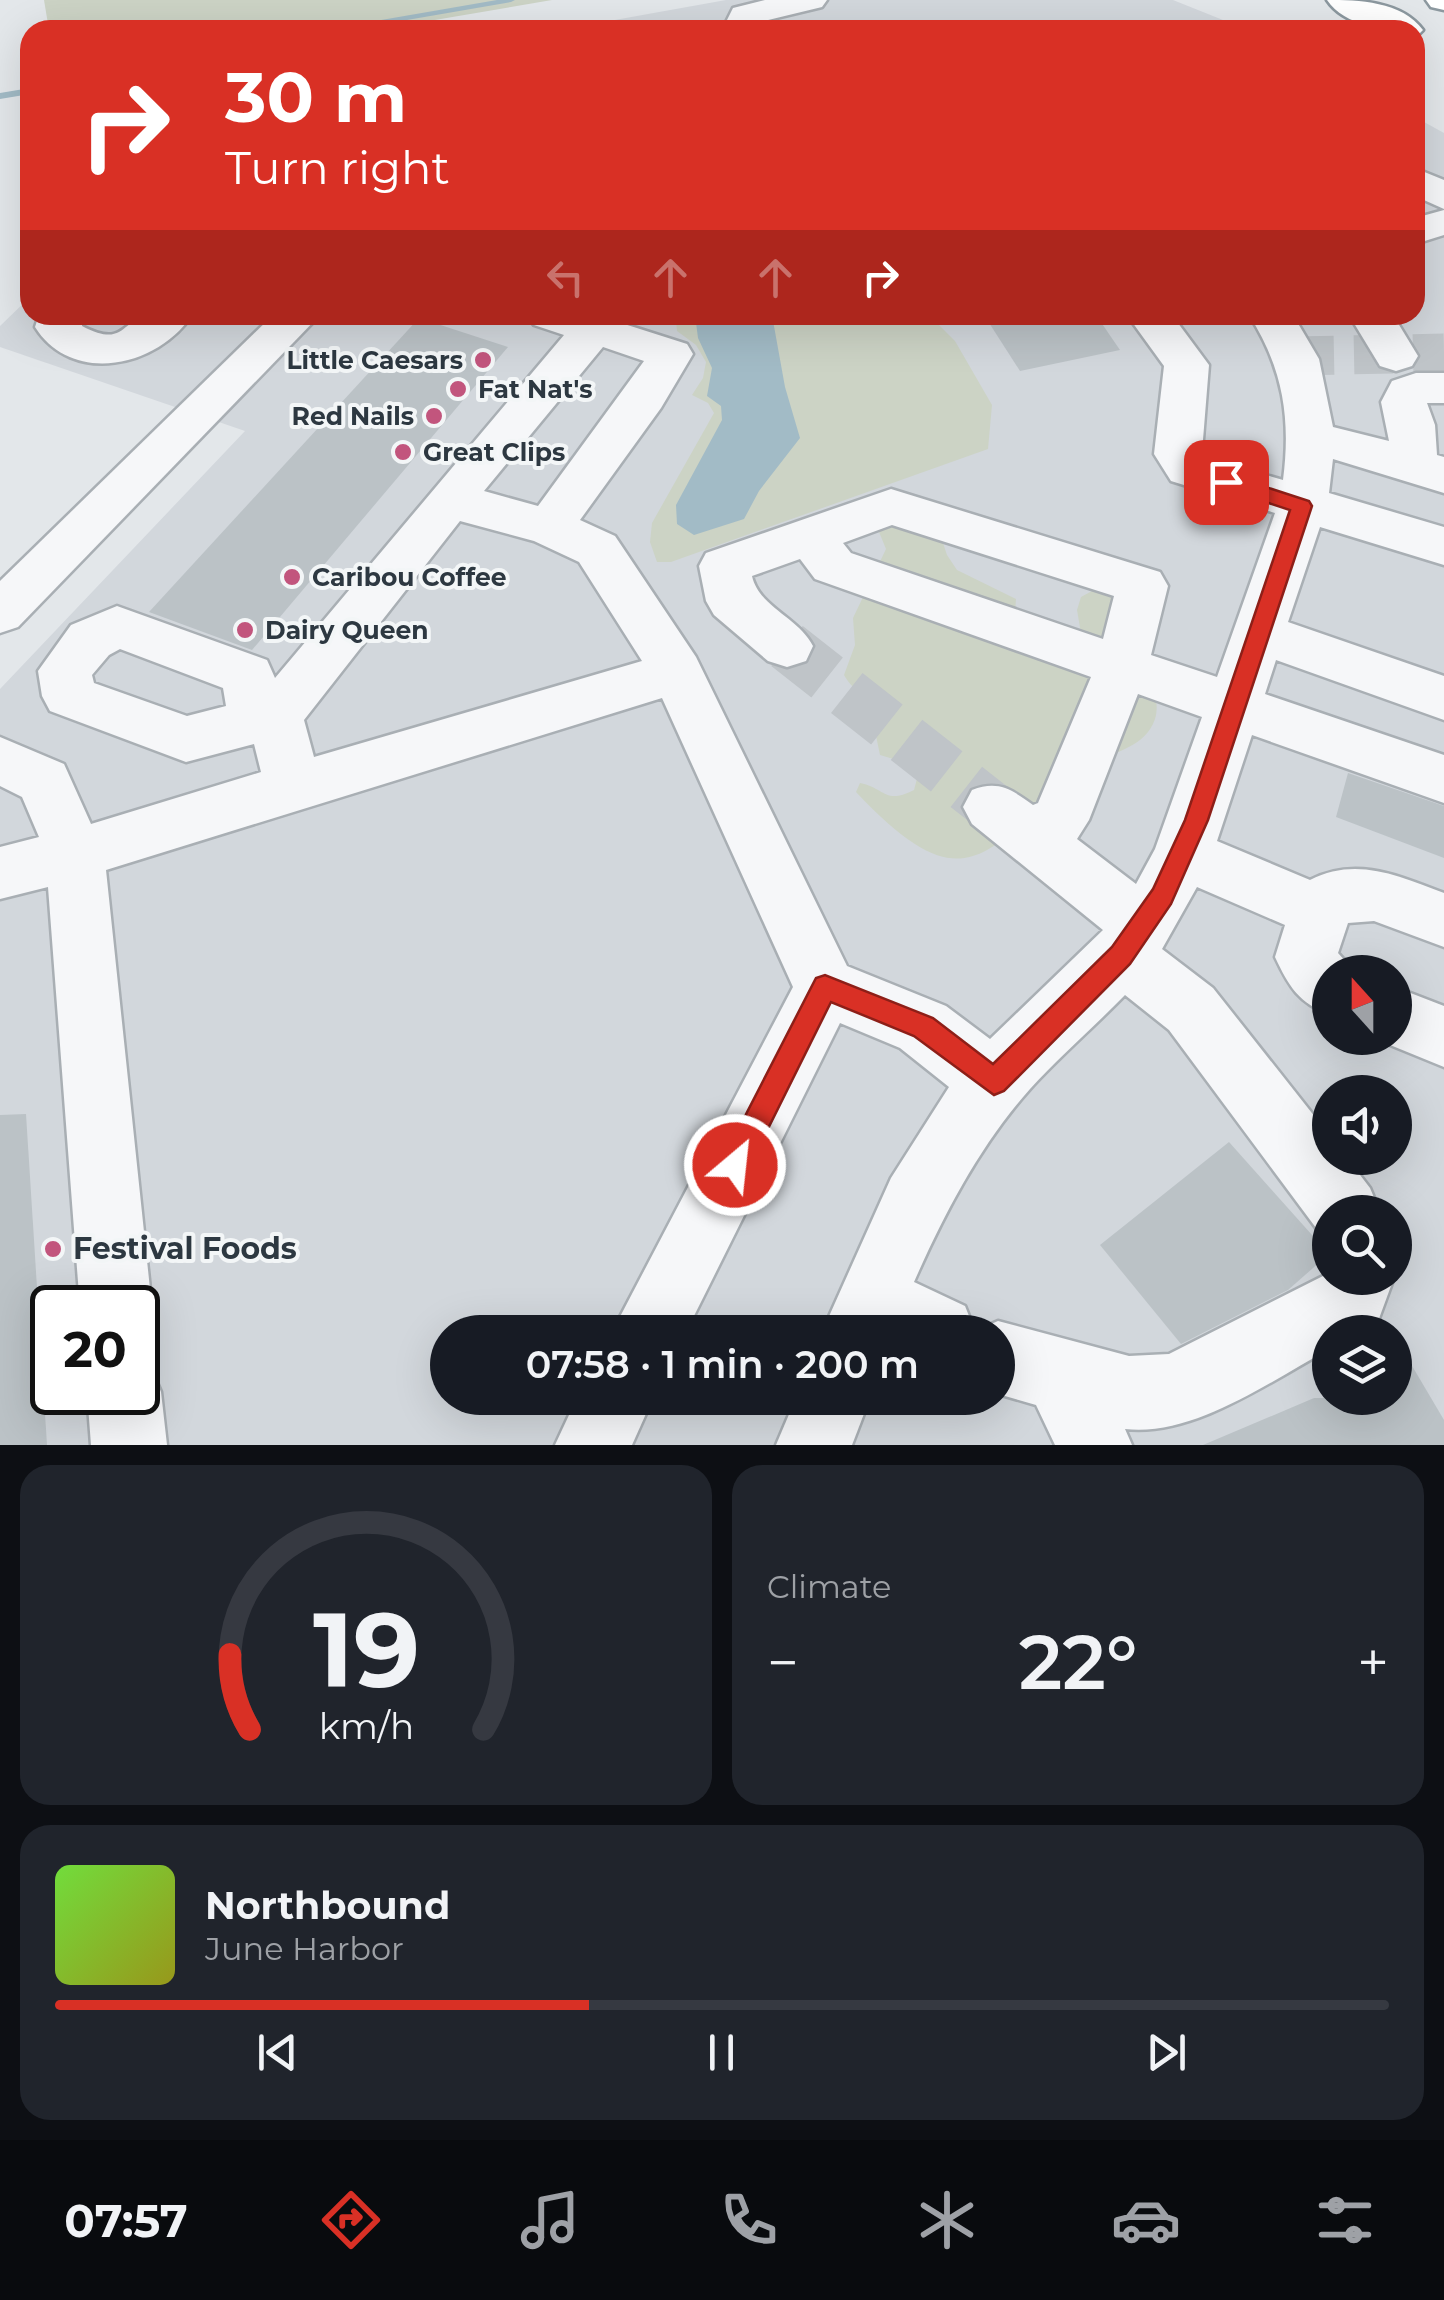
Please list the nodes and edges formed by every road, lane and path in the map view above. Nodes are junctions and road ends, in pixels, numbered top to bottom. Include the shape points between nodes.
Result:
1 (810, 0) edge
2 (1344, 0) edge
3 (744, 20) edge
4 (1384, 20) edge
5 (58, 325) edge
6 (160, 325) edge
7 (288, 325) edge
8 (569, 325) edge
9 (580, 325) edge
10 (1157, 325) edge
11 (1278, 325) edge
12 (1376, 325) edge
13 (1396, 356) dead end
14 (1444, 388) edge
15 (1314, 438) junction
16 (1429, 470) edge
17 (449, 500) junction
18 (1302, 506) junction
19 (549, 527) junction
20 (1444, 546) edge
21 (822, 550) junction
22 (0, 613) edge
23 (1260, 633) junction
24 (787, 646) tunnel mouth
25 (1122, 666) junction
26 (678, 672) junction
27 (1444, 698) edge
28 (1235, 705) junction
29 (0, 760) edge
30 (1444, 778) edge
31 (293, 787) junction
32 (75, 854) junction
33 (1183, 854) junction
34 (0, 873) edge
35 (1320, 912) junction
36 (1444, 920) edge
37 (1132, 941) junction
38 (1312, 967) edge
39 (825, 987) junction
40 (1412, 1024) edge
41 (1444, 1037) edge
42 (994, 1082) junction
43 (1333, 1195) edge
44 (114, 1285) edge
45 (1354, 1295) edge
46 (657, 1315) edge
47 (865, 1315) edge
48 (1029, 1366) edge
49 (126, 1415) edge
50 (608, 1415) edge
51 (826, 1415) edge
52 (129, 1445) edge
53 (593, 1445) edge
54 (814, 1445) edge
55 (1094, 1445) edge

1 - 3 street
2 - 4 highway
5 - 6 street via 64,336 104,352 144,341
7 - 22 street
8 - 17 street
9 - 19 street via 670,354
10 - 18 street via 1187,365 1178,454 1188,469
11 - 15 street via 1303,376
12 - 13 street
14 - 16 street via 1416,388 1404,402
15 - 16 street
15 - 18 street
17 - 19 street
17 - 31 street via 266,719
18 - 20 street
18 - 23 street
19 - 26 street via 596,550
21 - 24 street via 724,566 732,601
21 - 25 street
21 - 25 street via 891,507 1142,586
23 - 27 street
23 - 28 street
25 - 28 street
25 - 37 street via 1060,820 1010,821
26 - 31 street
26 - 39 street
28 - 30 street
28 - 33 street
29 - 32 street via 44,781
31 - 32 street
32 - 34 street
32 - 44 street
33 - 35 street
33 - 37 street
35 - 36 street via 1332,897 1374,894
35 - 38 street via 1306,957
37 - 42 street
37 - 43 street
39 - 42 street via 923,1027
39 - 46 street
40 - 41 street
42 - 47 street via 919,1194
45 - 48 street via 1174,1392 1129,1393
48 - 55 street
49 - 52 street
50 - 53 street
51 - 54 street

